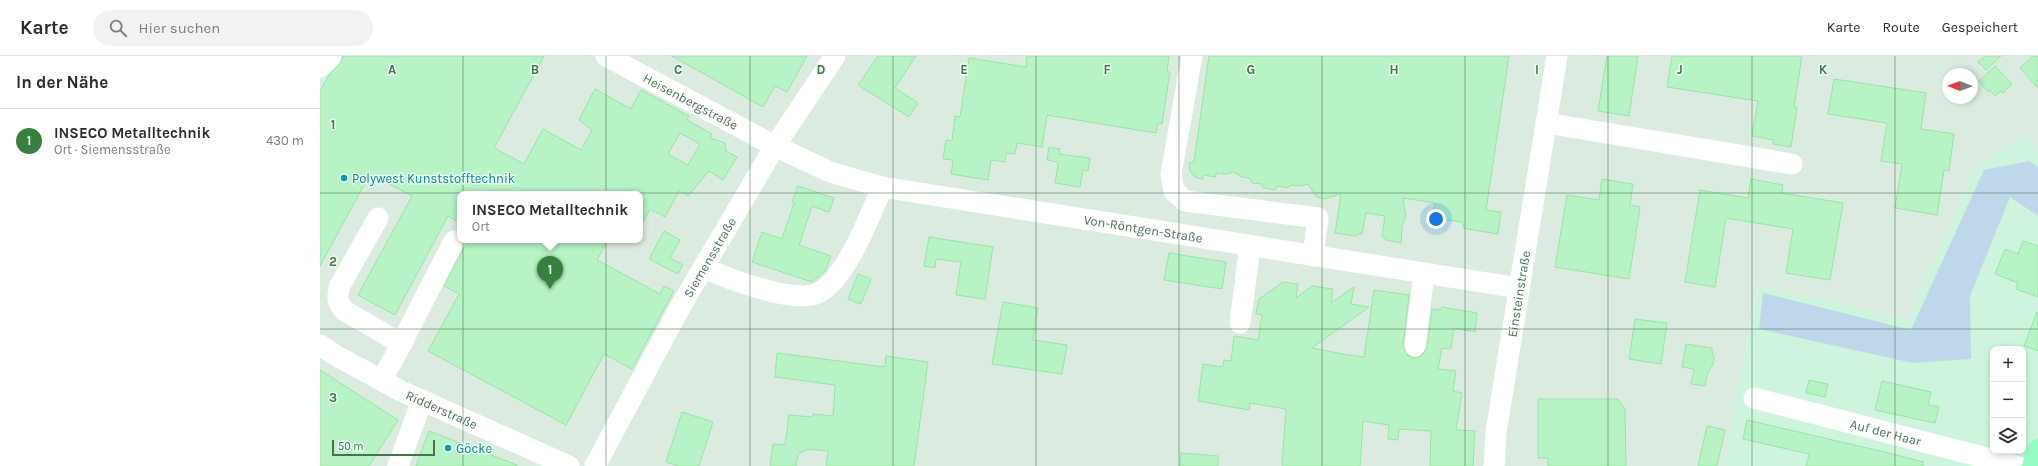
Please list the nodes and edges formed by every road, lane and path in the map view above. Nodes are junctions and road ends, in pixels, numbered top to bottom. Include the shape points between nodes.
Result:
1 (332, 56) edge
2 (606, 56) edge
3 (835, 56) edge
4 (1192, 56) edge
5 (1557, 56) edge
6 (320, 67) edge
7 (1546, 123) junction
8 (775, 146) junction
9 (1792, 164) dead end
10 (882, 187) junction
11 (378, 218) dead end
12 (454, 241) dead end
13 (1250, 246) junction
14 (1313, 256) junction
15 (704, 267) junction
16 (1424, 273) junction
17 (1519, 288) junction
18 (1240, 323) dead end
19 (402, 344) junction
20 (320, 345) edge
21 (1415, 346) dead end
22 (381, 380) junction
23 (1754, 398) dead end
24 (422, 400) junction
25 (2038, 450) edge
26 (398, 466) edge
27 (569, 466) edge
28 (596, 466) edge
29 (1494, 466) edge
30 (2017, 466) edge
31 (2032, 466) edge

1 - 6 street
2 - 8 street, Heisenbergstraße
3 - 8 street, Siemensstraße
4 - 14 street via 1171,174 1174,190 1185,201 1318,218
5 - 7 street, Einsteinstraße
7 - 9 street
7 - 17 street, Einsteinstraße
8 - 10 street, Von-Röntgen-Straße via 830,172
8 - 15 street, Siemensstraße
10 - 13 street, Von-Röntgen-Straße
10 - 15 street via 868,224 850,258 829,286 818,294 774,292 722,277
11 - 19 street via 339,287 337,298 345,311
12 - 19 street
13 - 14 street, Von-Röntgen-Straße
13 - 18 street
14 - 16 street, Von-Röntgen-Straße
15 - 28 street, Siemensstraße
16 - 17 street, Von-Röntgen-Straße
16 - 21 street
17 - 29 street, Einsteinstraße via 1496,432
19 - 22 street
20 - 22 street, Ridderstraße
22 - 24 street, Ridderstraße
23 - 30 street, Auf der Haar
24 - 26 street
24 - 27 street, Ridderstraße
25 - 31 main road

